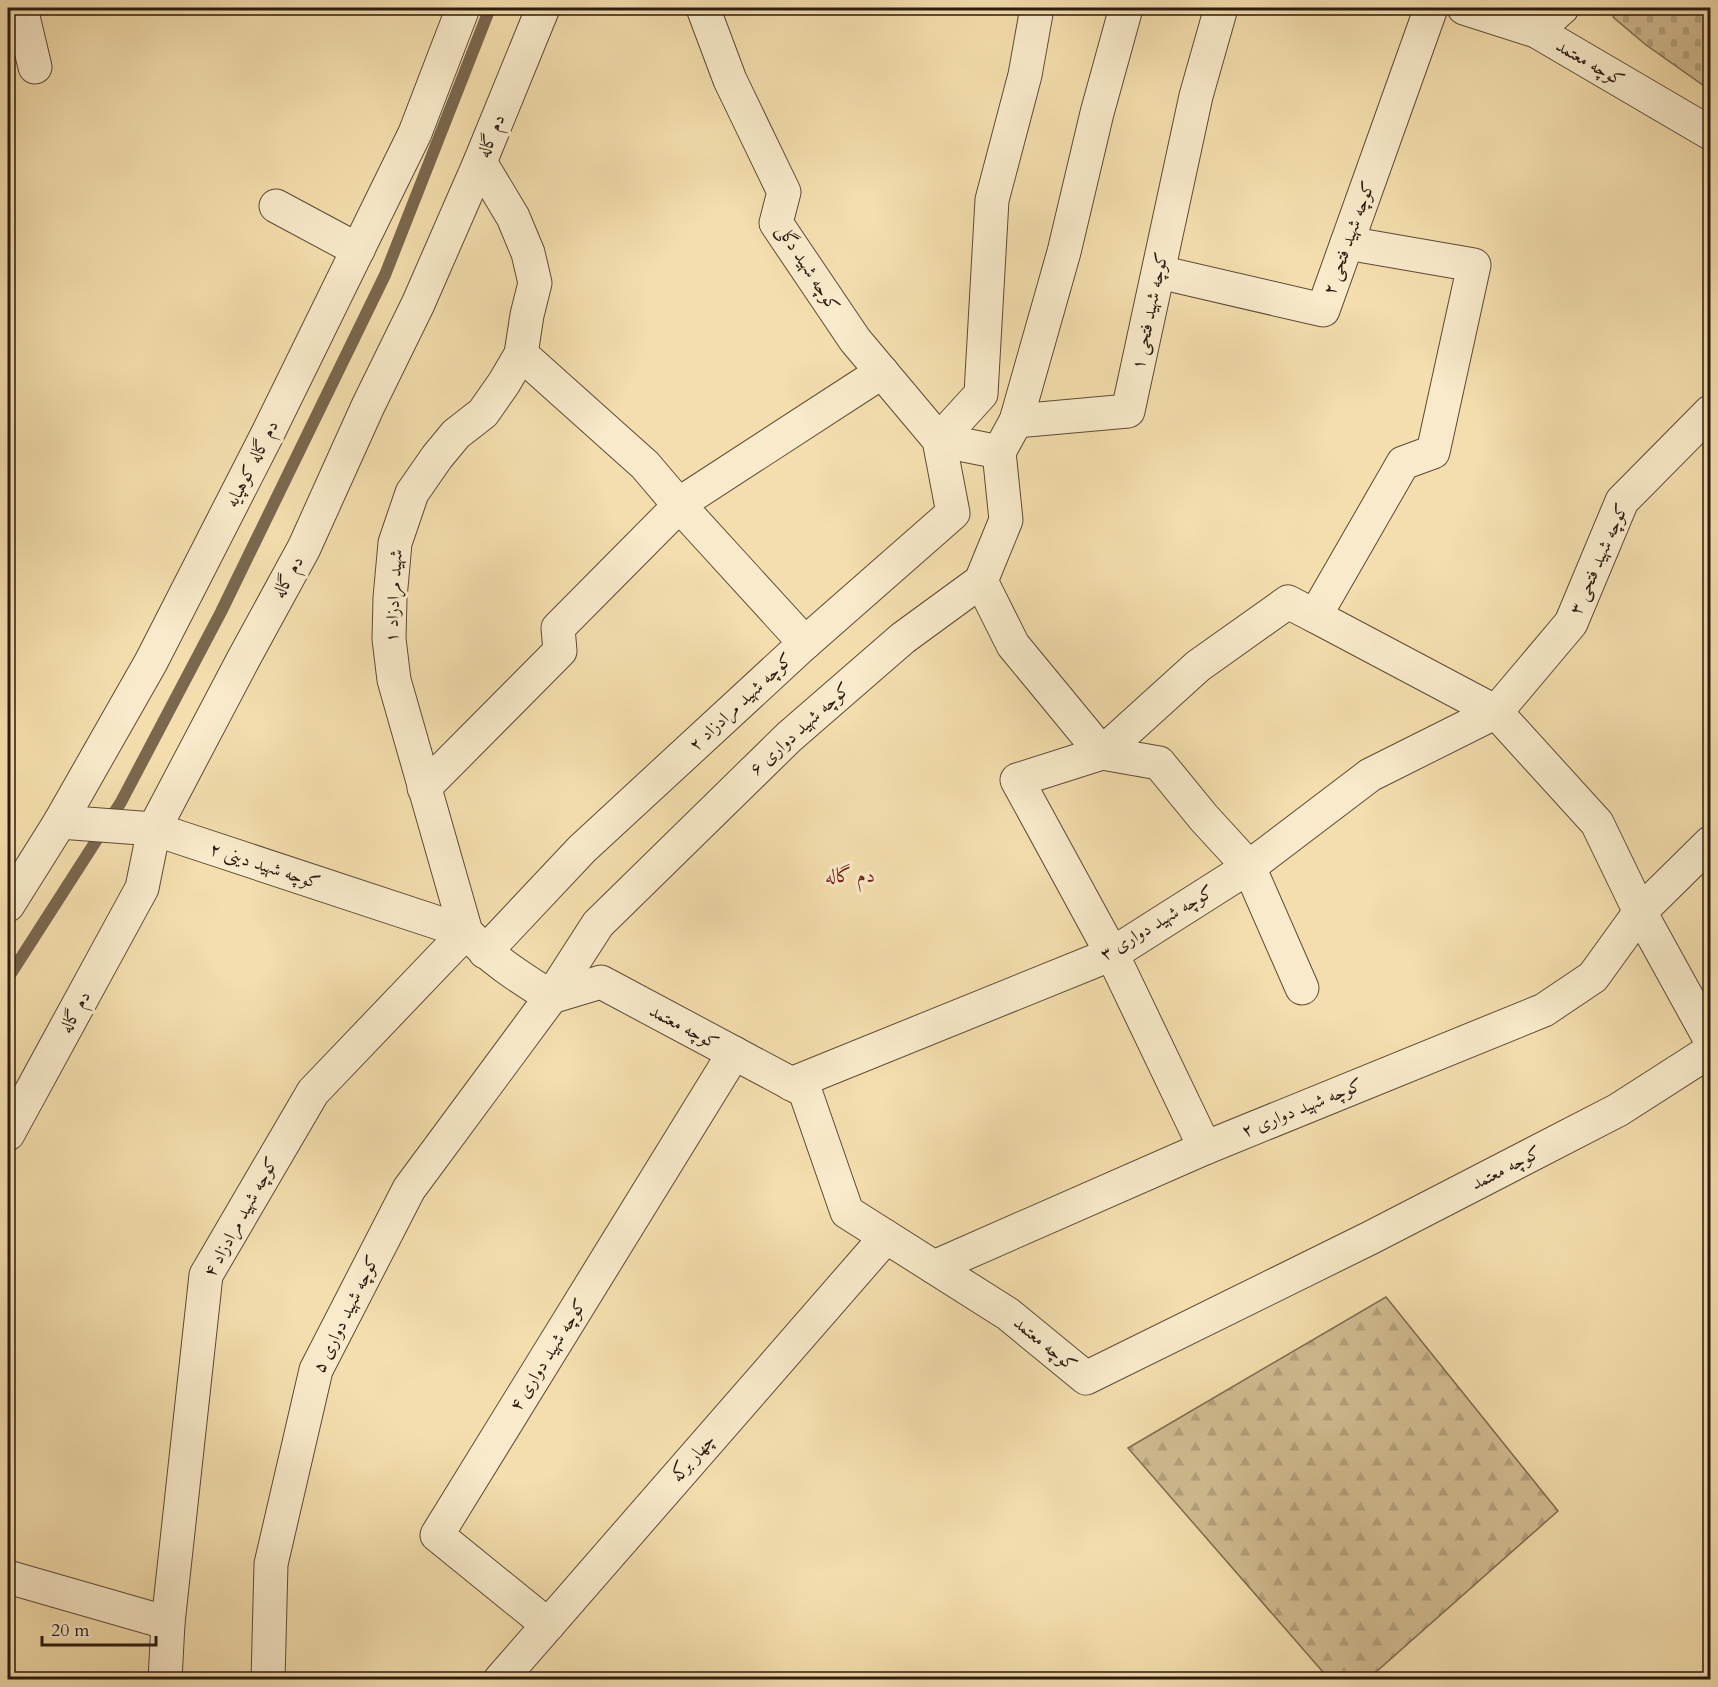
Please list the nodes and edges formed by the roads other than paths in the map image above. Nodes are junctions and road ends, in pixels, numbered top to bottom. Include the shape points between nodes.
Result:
1 (21, 8) edge
2 (463, 8) edge
3 (543, 8) edge
4 (702, 8) edge
5 (1037, 8) edge
6 (1126, 8) edge
7 (1221, 8) edge
8 (1431, 8) edge
9 (1464, 8) edge
10 (1562, 8) edge
11 (1536, 31) junction
12 (35, 67) dead end
13 (1710, 134) edge
14 (480, 162) junction
15 (276, 206) dead end
16 (1347, 243) junction
17 (358, 250) junction
18 (1159, 272) junction
19 (521, 354) junction
20 (882, 372) junction
21 (1710, 412) edge
22 (1016, 421) junction
23 (939, 440) junction
24 (999, 452) junction
25 (679, 506) junction
26 (981, 581) junction
27 (1315, 616) junction
28 (806, 643) junction
29 (1496, 712) junction
30 (1102, 753) junction
31 (424, 789) junction
32 (60, 822) junction
33 (154, 829) junction
34 (1710, 843) edge
35 (1249, 867) junction
36 (8, 905) edge
37 (1640, 912) junction
38 (475, 942) junction
39 (1112, 954) junction
40 (1302, 988) dead end
41 (551, 996) junction
42 (1710, 1039) edge
43 (1710, 1051) edge
44 (734, 1053) junction
45 (791, 1084) junction
46 (8, 1134) edge
47 (1204, 1148) junction
48 (886, 1236) junction
49 (934, 1267) junction
50 (8, 1577) edge
51 (168, 1623) junction
52 (548, 1625) junction
53 (165, 1680) edge
54 (268, 1680) edge
55 (500, 1680) edge

1 - 12 street
2 - 17 street, دم گاله کوهپایه via 415,133
3 - 14 street, دم گاله
4 - 20 street, کوچه شهید دگلی via 730,80 784,192 776,223 855,340
5 - 23 street via 1025,75 993,200 981,394
6 - 22 street
7 - 18 street, کوچه شهید فتحی ۱ via 1196,96
8 - 16 street, کوچه شهید فتحی ۲
9 - 11 street, کوچه معتمد
10 - 11 street
11 - 13 street, کوچه معتمد
14 - 19 street, شهید مرادزاد ۱ via 513,217 535,283
14 - 33 street, دم گاله via 304,548
15 - 17 street
16 - 18 street, کوچه شهید فتحی ۲ via 1323,310
16 - 27 street via 1474,265 1433,452 1403,463
17 - 32 street, دم گاله کوهپایه via 151,662
18 - 22 street, کوچه شهید فتحی ۱ via 1128,411
19 - 25 street via 645,465
19 - 31 street, شهید مرادزاد ۱ via 483,413 456,434 412,493 395,543 389,639 394,680
20 - 23 street, کوچه شهید دگلی
20 - 25 street
21 - 29 street, کوچه شهید فتحی ۳ via 1622,501 1570,623
22 - 24 street
23 - 24 street
23 - 28 street, کوچه شهید مرادزاد ۲ via 953,513
24 - 26 street via 1006,520
25 - 28 street
25 - 31 street via 558,628 560,651
26 - 30 street via 1013,645
26 - 41 street, کوچه شهید دواری ۶ via 903,638 780,744 598,924
27 - 29 street
27 - 30 street via 1288,602 1198,666
28 - 38 street, کوچه شهید مرادزاد ۲
29 - 35 street, کوچه شهید دواری ۳ via 1370,775
29 - 37 street via 1597,823
30 - 35 street via 1159,763
30 - 39 street via 1017,780
31 - 38 street, شهید مرادزاد ۱
32 - 33 street, کوچه شهید دینی ۲
32 - 36 street, دم گاله کوهپایه
33 - 38 street, کوچه شهید دینی ۲
33 - 46 street, دم گاله via 142,888
34 - 37 street, کوچه شهید دواری ۲
35 - 39 street, کوچه شهید دواری ۳
35 - 40 street
37 - 42 street
37 - 47 street, کوچه شهید دواری ۲ via 1593,977 1544,1010
38 - 41 street, کوچه شهید دینی ۲ via 509,971
38 - 51 street, کوچه شهید مرادزاد ۴ via 313,1092 206,1275
39 - 45 street, کوچه شهید دواری ۳
39 - 47 street
41 - 44 street, کوچه معتمد via 601,982
41 - 54 street, کوچه شهید دواری ۵ via 409,1189 316,1370 271,1564
43 - 49 street, کوچه معتمد via 1618,1110 1372,1238 1086,1378 1008,1314
44 - 45 street, کوچه معتمد
44 - 52 street, کوچه شهید دواری ۴ via 437,1534
45 - 48 street, کوچه معتمد via 805,1091 847,1212
47 - 49 street, کوچه شهید دواری ۲
48 - 49 street, کوچه معتمد
48 - 52 street, چهار برکه
50 - 51 street
51 - 53 street, کوچه شهید مرادزاد ۴
52 - 55 street, چهار برکه

